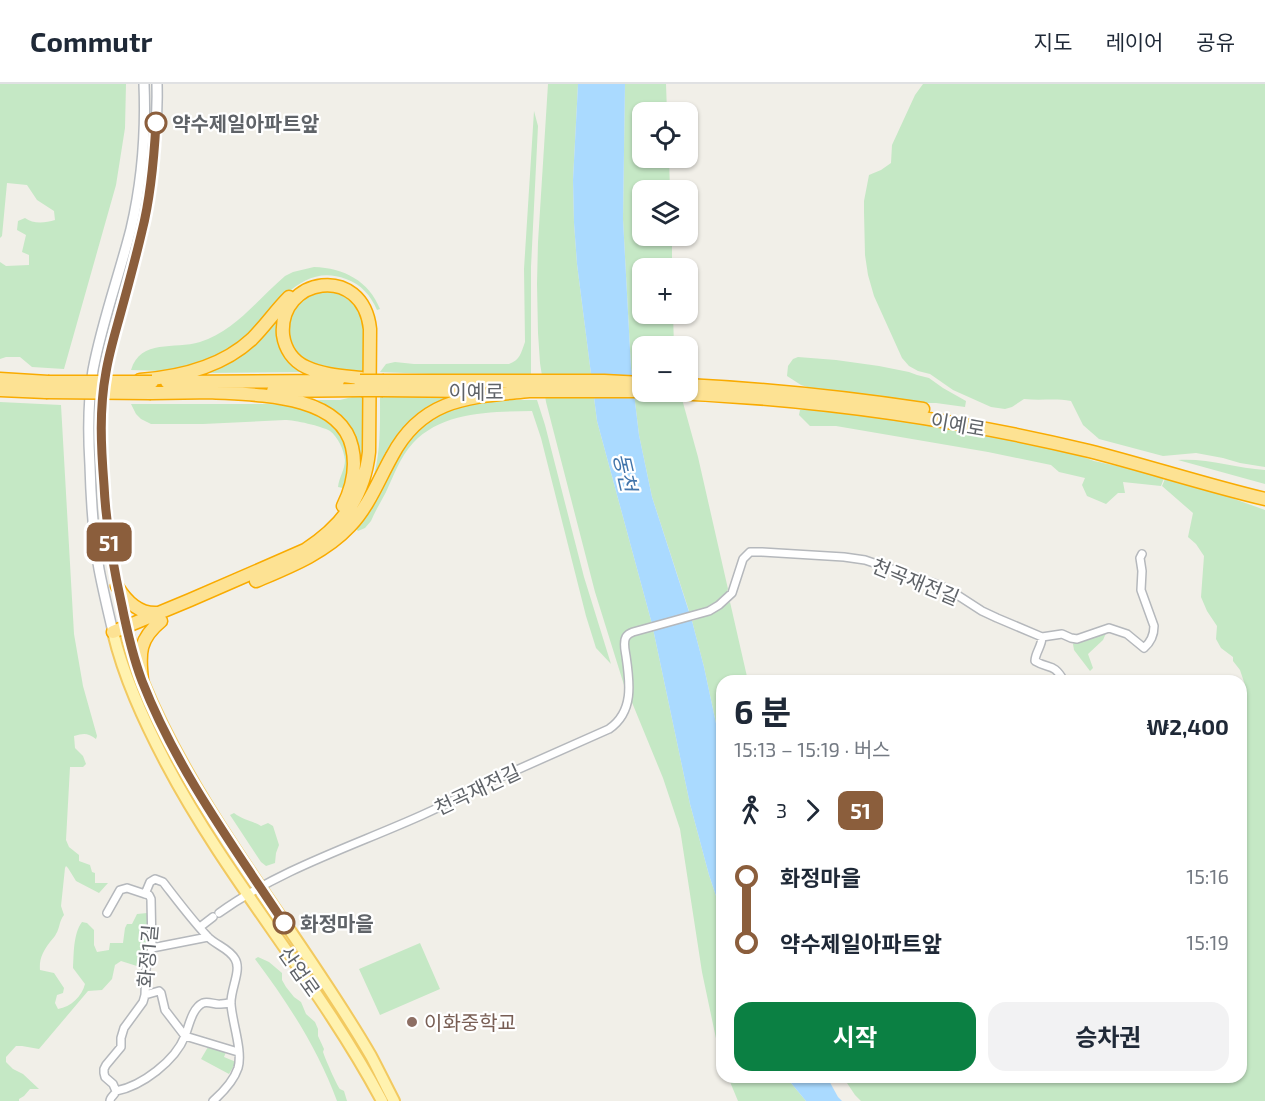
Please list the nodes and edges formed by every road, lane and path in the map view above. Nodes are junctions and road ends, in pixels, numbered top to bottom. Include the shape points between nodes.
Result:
1 (144, 84) edge
2 (157, 84) edge
3 (0, 380) edge
4 (361, 383) junction
5 (632, 383) edge
6 (152, 385) junction
7 (698, 385) edge
8 (529, 386) junction
9 (47, 387) junction
10 (0, 390) edge
11 (632, 391) edge
12 (210, 392) junction
13 (698, 394) edge
14 (816, 399) junction
15 (1265, 490) edge
16 (1265, 499) edge
17 (1142, 554) dead end
18 (302, 556) junction
19 (117, 586) junction
20 (161, 617) junction
21 (127, 630) junction
22 (114, 635) junction
23 (1042, 637) junction
24 (1059, 675) edge
25 (142, 680) junction
26 (260, 887) junction
27 (145, 894) junction
28 (248, 895) junction
29 (107, 913) dead end
30 (200, 927) junction
31 (208, 937) junction
32 (152, 948) junction
33 (144, 995) junction
34 (231, 1002) junction
35 (185, 1036) junction
36 (238, 1052) junction
37 (116, 1090) junction
38 (110, 1101) edge
39 (213, 1101) edge
40 (382, 1101) edge
41 (394, 1101) edge

1 - 22 main road, 산업로 via 144,134 131,227 98,345 89,404 92,511 99,568
2 - 19 main road, 산업로 via 150,190 106,371 102,404 105,509
3 - 9 highway
4 - 6 highway
4 - 8 highway, 이예로, bridge
4 - 12 highway
4 - 18 highway via 306,367 292,356 284,341 284,322 289,306 302,293 321,285 347,290 361,301 370,329 368,466 344,517
5 - 8 highway, 이예로
6 - 9 highway, bridge
6 - 9 highway, bridge via 109,382
6 - 12 highway
6 - 18 highway via 207,367 240,349 290,295 309,283 339,281 359,291 372,309 376,328 372,468 364,494 336,535
7 - 14 highway, 이예로
8 - 11 highway, 이예로
8 - 18 highway via 463,399 424,417 403,438 354,522 317,553
9 - 10 highway
12 - 18 highway via 300,402 326,413 345,430 354,454 349,492 332,524
13 - 14 highway, 이예로
14 - 15 highway, 이예로 via 878,402 943,412 1091,444
14 - 16 highway, 이예로 via 1025,437
17 - 23 street, 천곡재전길 via 1141,590 1154,626 1153,636 1144,648 1127,634 1109,628 1077,639 1062,634
18 - 20 highway via 274,574
19 - 20 highway via 136,608
19 - 21 main road, 산업로
20 - 21 highway
20 - 25 highway via 143,643
21 - 22 highway
21 - 25 main road, 산업로
22 - 28 main road, 산업로 via 148,729 194,813
23 - 24 street via 1035,662 1054,668
23 - 26 street, 천곡재전길 via 982,611 936,584 865,560 750,552 741,564 732,593 719,605 628,634 626,708 621,719 609,729
25 - 26 main road, 산업로 via 189,776
26 - 28 street, 천곡재전길
26 - 41 main road, 산업로 via 343,1010
27 - 29 street via 127,888 120,890
27 - 30 street, 화정1길 via 152,880 163,882
27 - 32 street, 화정1길 via 151,899
28 - 30 street, 천곡재전길
28 - 40 main road, 산업로 via 332,1016
30 - 31 street, 화정1길
31 - 32 street
31 - 34 street, 화정1길 via 236,961
32 - 33 street, 화정1길
33 - 35 street via 161,993 165,1010
33 - 37 street, 화정1길 via 124,1028 121,1047 104,1069 105,1077
34 - 35 street via 200,1005
34 - 36 street
35 - 36 street
35 - 37 street via 176,1051 150,1075 129,1088
36 - 39 street via 235,1074
37 - 38 street

